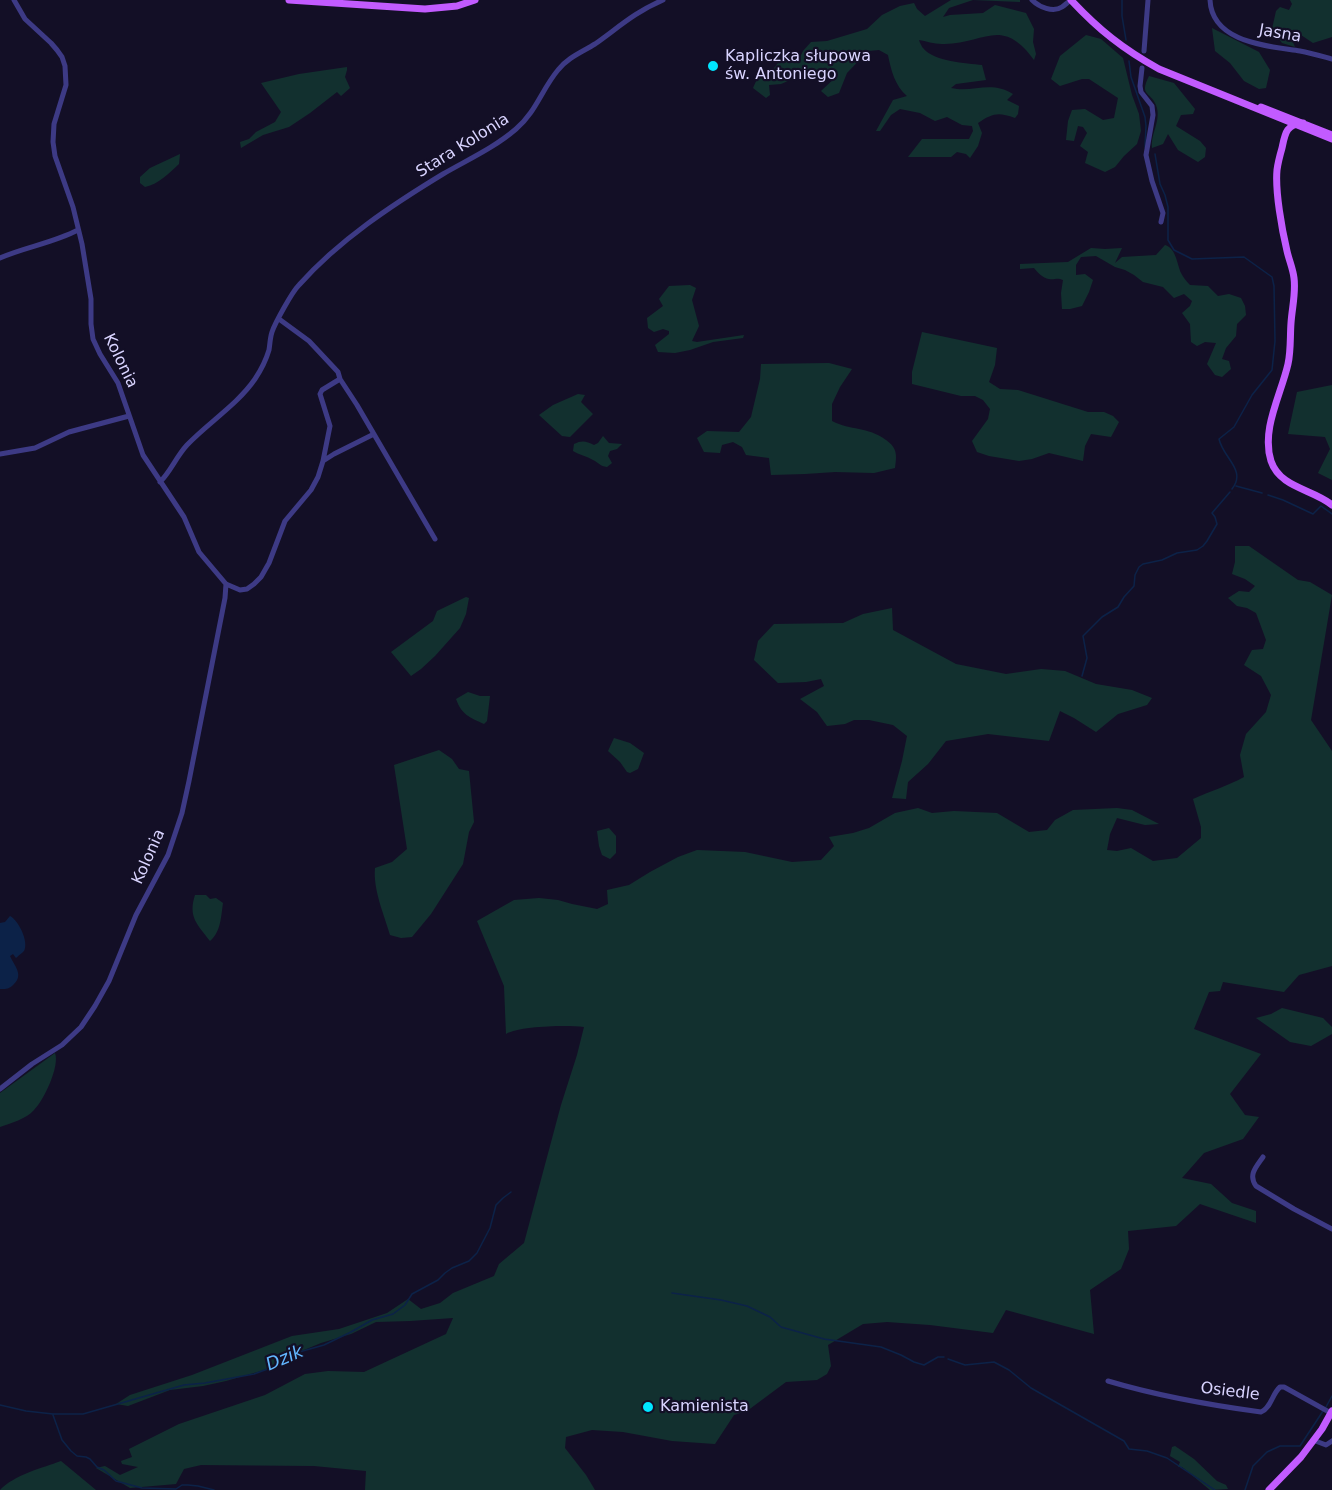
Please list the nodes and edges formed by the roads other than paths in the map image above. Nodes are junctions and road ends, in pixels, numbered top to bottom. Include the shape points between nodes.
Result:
1 (14, 0) edge
2 (289, 0) edge
3 (475, 0) edge
4 (663, 0) edge
5 (1032, 0) edge
6 (1071, 0) edge
7 (1148, 0) edge
8 (1210, 0) edge
9 (1144, 51) dead end
10 (1332, 59) edge
11 (1142, 68) dead end
12 (1239, 100) junction
13 (1276, 118) junction
14 (1298, 126) junction
15 (1332, 135) edge
16 (1285, 136) junction
17 (1332, 140) edge
18 (1281, 153) junction
19 (1161, 222) dead end
20 (78, 230) junction
21 (0, 258) edge
22 (279, 319) junction
23 (340, 379) junction
24 (129, 416) junction
25 (374, 434) junction
26 (0, 453) edge
27 (323, 461) junction
28 (160, 482) junction
29 (1332, 505) edge
30 (435, 539) dead end
31 (226, 584) junction
32 (0, 1089) edge
33 (1263, 1157) dead end
34 (1332, 1229) edge
35 (1108, 1381) dead end
36 (1328, 1411) edge
37 (1313, 1440) junction
38 (1332, 1441) edge
39 (1269, 1490) edge

1 - 20 street, Kolonia via 25,19 57,50 65,66 66,85 54,124 53,142
2 - 3 main road via 425,9
4 - 22 street, Stara Kolonia via 628,18 560,67 518,128 406,197 334,250 295,290
5 - 6 street via 1039,6 1061,9
6 - 12 main road via 1090,21 1137,57
7 - 9 street
8 - 10 street, Jasna via 1220,25 1246,41
11 - 19 street via 1141,92 1152,106 1153,115 1146,155 1163,213
12 - 13 main road
12 - 14 main road via 1288,117
13 - 14 main road
13 - 16 main road
14 - 15 main road
14 - 16 main road via 1290,127
14 - 17 main road
14 - 18 main road
16 - 18 main road
18 - 29 main road via 1278,189 1295,289 1289,361 1269,432 1270,453 1274,467 1286,481
20 - 21 street
20 - 24 street, Kolonia via 93,339 118,382
22 - 23 street via 309,341
22 - 28 street, Stara Kolonia via 255,379 180,453
23 - 25 street
23 - 27 street via 320,394 330,426
24 - 26 street via 69,432 35,448
24 - 28 street, Kolonia via 143,455
25 - 27 street
25 - 30 street
27 - 31 street, Kolonia via 311,490 285,520 261,577 247,589
28 - 31 street, Kolonia via 184,517 199,552
31 - 32 street, Kolonia via 189,781 168,855 136,915 109,981 81,1027
33 - 34 street via 1252,1173 1256,1186
35 - 36 street, Osiedle via 1261,1412 1280,1387
36 - 37 main road
37 - 38 street via 1326,1445
37 - 39 main road

